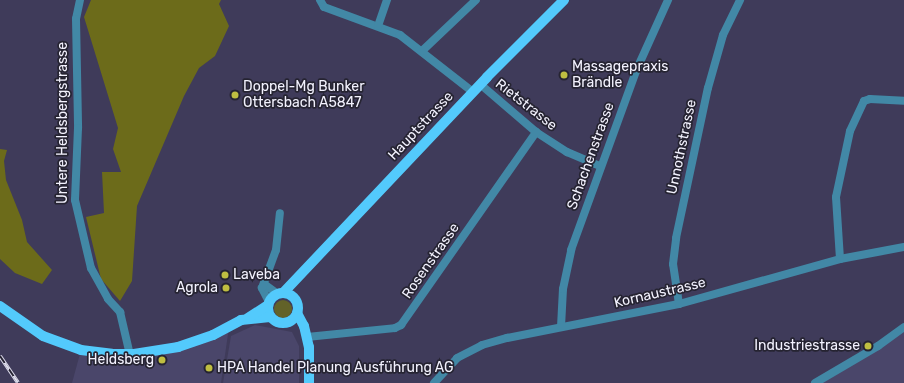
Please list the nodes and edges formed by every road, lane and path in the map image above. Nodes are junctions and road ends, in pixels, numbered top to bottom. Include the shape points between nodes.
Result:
1 (80, 0) edge
2 (320, 0) edge
3 (387, 0) edge
4 (476, 0) edge
5 (564, 0) edge
6 (668, 0) edge
7 (740, 0) edge
8 (378, 26) junction
9 (422, 51) junction
10 (476, 88) junction
11 (904, 101) edge
12 (536, 132) junction
13 (600, 166) junction
14 (280, 213) dead end
15 (904, 247) edge
16 (840, 259) junction
17 (301, 274) junction
18 (264, 284) junction
19 (281, 294) junction
20 (294, 298) junction
21 (268, 303) junction
22 (679, 304) junction
23 (0, 306) edge
24 (297, 313) junction
25 (270, 317) junction
26 (248, 318) junction
27 (288, 323) junction
28 (561, 326) junction
29 (904, 327) edge
30 (306, 335) junction
31 (130, 354) junction
32 (309, 383) edge
33 (434, 383) edge
34 (815, 383) edge

1 - 31 street, Untere Heldsbergstrasse via 76,19 78,128 75,200 91,268 108,299 120,312
2 - 8 street, Rietstrasse via 324,7
3 - 8 street
4 - 9 street
5 - 10 main road, Hauptstrasse
6 - 13 street, Schachenstrasse via 636,71
7 - 22 street, Unnothstrasse via 723,35 708,88 676,238 674,264
8 - 9 street, Rietstrasse via 400,34
9 - 10 street, Rietstrasse
10 - 12 street, Rietstrasse
10 - 17 main road, Hauptstrasse
11 - 16 street via 864,101 850,131 836,197
12 - 13 street, Rietstrasse via 567,152
12 - 30 street, Rosenstrasse via 401,325 394,328
13 - 28 street, Schachenstrasse via 572,250 563,289
14 - 18 street via 276,250
15 - 16 street, Kornaustrasse
16 - 22 street, Kornaustrasse
17 - 19 main road, Hauptstrasse
17 - 20 main road, Hauptstrasse
18 - 19 street
18 - 21 street via 262,288
19 - 20 main road
19 - 21 main road
20 - 24 main road via 298,305
21 - 25 main road
21 - 26 main road
22 - 28 street, Kornaustrasse
23 - 31 main road via 29,328 60,343 81,350
24 - 27 main road
24 - 30 main road
25 - 26 main road
25 - 27 main road via 280,324
26 - 31 main road via 178,347
27 - 30 main road
28 - 33 street, Kornaustrasse via 482,345 457,358
29 - 34 street via 878,346
30 - 32 main road via 310,355

